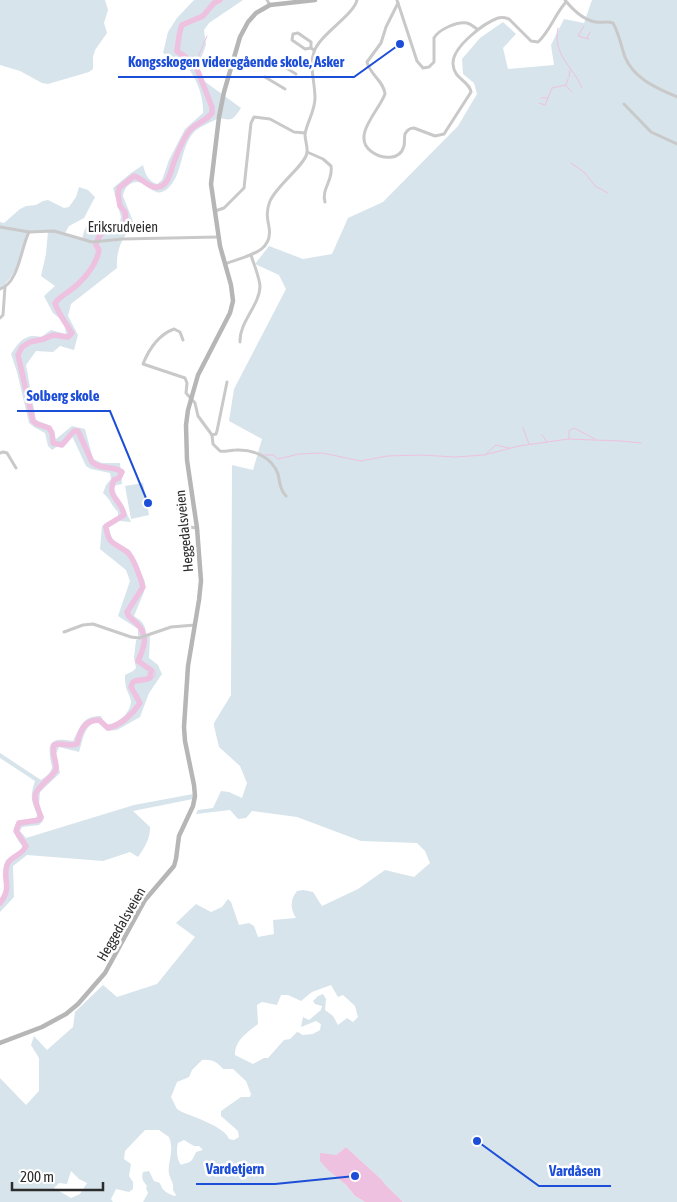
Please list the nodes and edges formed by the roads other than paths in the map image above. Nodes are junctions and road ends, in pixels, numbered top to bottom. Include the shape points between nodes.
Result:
1 (315, 0) edge
2 (357, 0) edge
3 (566, 1) edge
4 (269, 2) edge
5 (397, 2) edge
6 (478, 30) junction
7 (313, 49) junction
8 (275, 61) dead end
9 (296, 74) dead end
10 (265, 76) dead end
11 (285, 89) dead end
12 (677, 97) edge
13 (624, 104) dead end
14 (306, 133) junction
15 (677, 144) edge
16 (307, 152) junction
17 (325, 202) dead end
18 (215, 211) junction
19 (0, 227) edge
20 (29, 232) junction
21 (218, 236) junction
22 (251, 255) junction
23 (224, 265) junction
24 (5, 287) junction
25 (0, 288) edge
26 (0, 318) edge
27 (183, 340) dead end
28 (240, 342) dead end
29 (227, 382) dead end
30 (191, 399) junction
31 (212, 435) junction
32 (0, 453) edge
33 (16, 468) dead end
34 (286, 496) dead end
35 (178, 509) dead end
36 (197, 528) junction
37 (195, 625) junction
38 (64, 632) dead end
39 (0, 1043) edge

1 - 4 main road, Heggedalsveien
2 - 7 street via 354,8
3 - 6 street via 538,42 531,40 506,18 500,17
3 - 12 street via 583,17 612,23 626,59 635,72 645,81
4 - 18 main road, Heggedalsveien via 243,31 224,92 210,178
5 - 6 street via 417,61 423,68 434,62 434,38 440,31 465,23
5 - 6 street via 381,43 367,62 384,90 364,134 366,148 380,157 391,158 400,153 406,133 411,128 435,136 448,130 471,92 470,87 456,75 454,56
7 - 7 street via 309,40 298,33 293,34 292,40 305,49
7 - 14 street via 315,98
8 - 9 street
10 - 11 street
13 - 15 street via 650,132
14 - 16 street
14 - 18 street via 294,132 270,118 254,117 244,188 224,208
16 - 17 street via 331,166
16 - 22 street via 271,199 267,212 268,240 261,251
18 - 21 main road, Heggedalsveien
19 - 20 street, Eriksrudveien
20 - 21 street, Eriksrudveien via 54,231 88,241
20 - 24 street via 21,260
21 - 23 main road, Heggedalsveien
22 - 23 street
22 - 28 street via 259,290 241,331
23 - 30 main road, Heggedalsveien via 233,293 232,307 200,369
24 - 25 street
24 - 26 street
27 - 30 street via 180,332 174,329 163,335 142,364 185,378 186,393
29 - 31 street via 217,431
30 - 31 street via 198,416
30 - 36 main road, Heggedalsveien via 186,425 188,469
31 - 34 street via 213,444 220,451 250,451 266,458 274,466
32 - 33 street via 7,453
35 - 36 street via 183,512 189,527
36 - 37 main road, Heggedalsveien via 201,588
37 - 38 street via 170,627 144,637 131,637 93,624
37 - 39 main road, Heggedalsveien via 188,666 184,727 195,796 178,836 174,866 145,900 105,973 78,1004 49,1023

